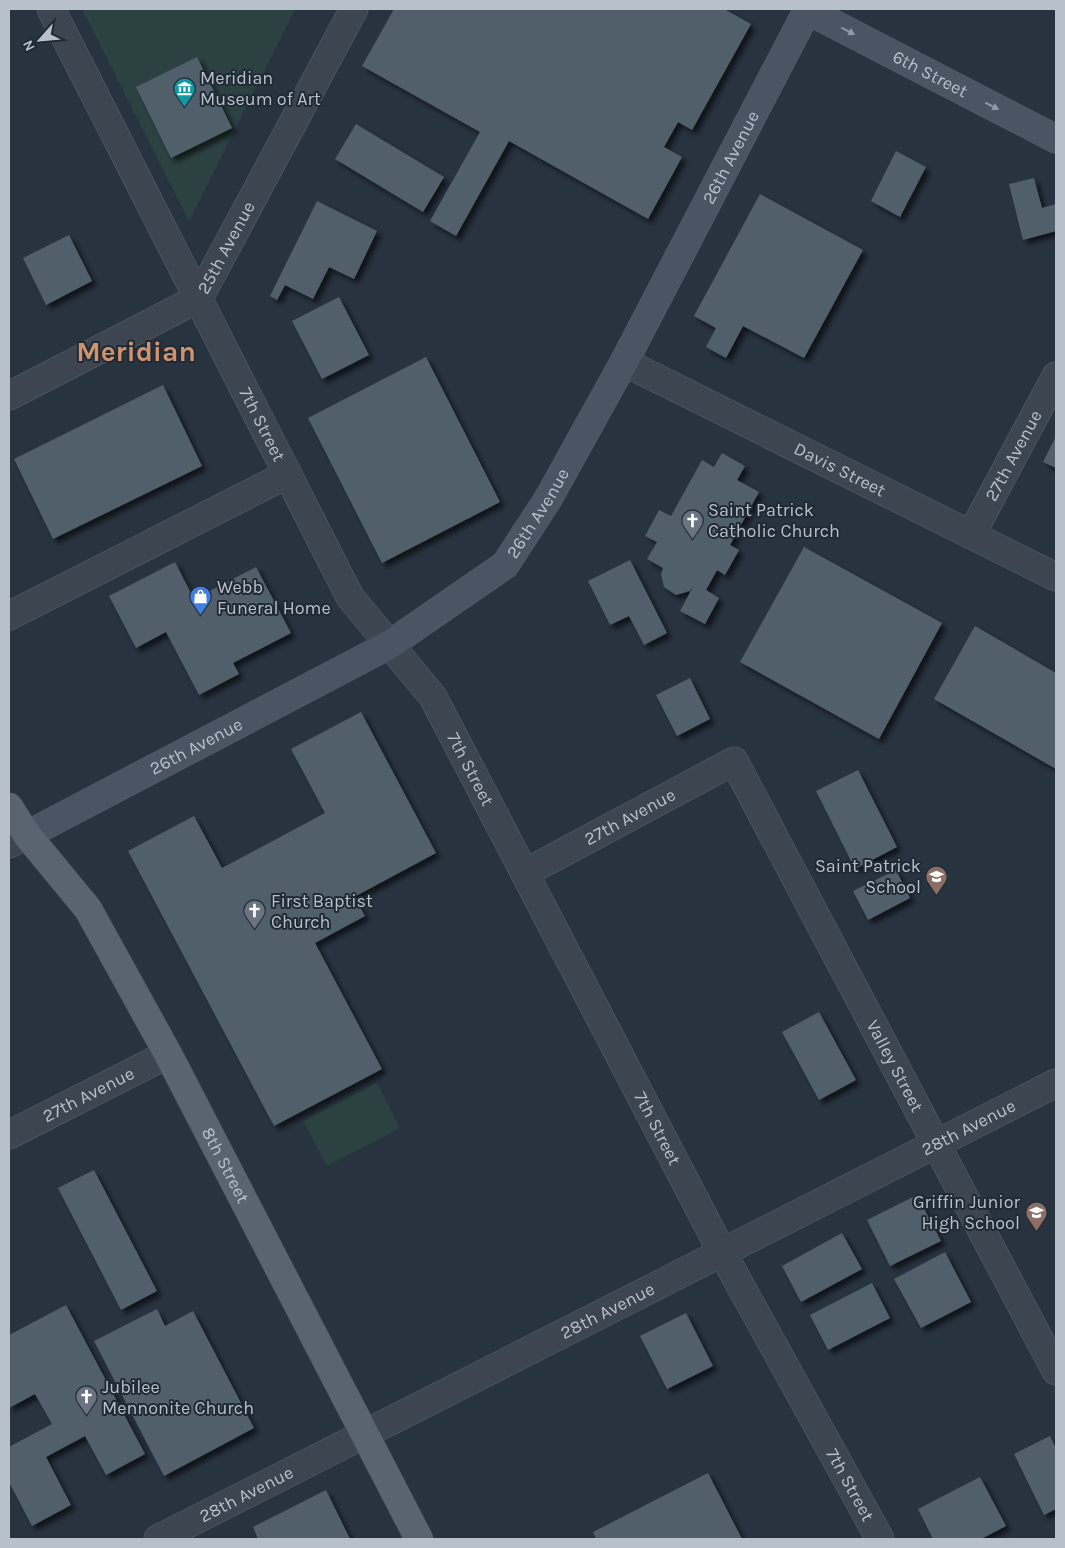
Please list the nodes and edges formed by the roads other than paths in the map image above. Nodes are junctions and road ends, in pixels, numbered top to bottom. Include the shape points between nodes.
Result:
1 (51, 9) edge
2 (354, 9) edge
3 (806, 9) edge
4 (1056, 139) edge
5 (199, 298) junction
6 (624, 362) junction
7 (1056, 376) edge
8 (9, 396) edge
9 (288, 474) junction
10 (971, 535) junction
11 (1056, 578) edge
12 (9, 616) edge
13 (389, 645) junction
14 (734, 761) joint
15 (9, 807) edge
16 (18, 840) edge
17 (525, 873) junction
18 (168, 1054) junction
19 (1056, 1083) edge
20 (9, 1135) edge
21 (936, 1145) junction
22 (723, 1254) junction
23 (1056, 1371) edge
24 (363, 1433) junction
25 (158, 1539) edge
26 (419, 1539) edge
27 (880, 1539) edge

1 - 5 street, 7th Street
2 - 5 street, 25th Avenue
3 -> 4 street, 6th Street
3 - 6 street, 26th Avenue
5 - 8 street, 25th Avenue
5 - 9 street, 7th Street
6 - 10 street, Davis Street
6 - 13 street, 26th Avenue via 548,499 505,565
7 - 10 street, 27th Avenue
9 - 12 street
9 - 13 street, 7th Street via 350,597
10 - 11 street, Davis Street
13 - 16 street, 26th Avenue
13 - 17 street, 7th Street via 432,696
14 - 17 street, 27th Avenue
14 - 21 street, Valley Street
15 - 16 main road, 8th Street
16 - 18 main road, 8th Street via 88,909
17 - 22 street, 7th Street
18 - 20 street, 27th Avenue
18 - 24 main road, 8th Street
19 - 21 street, 28th Avenue
21 - 22 street, 28th Avenue
21 - 23 street, Valley Street
22 - 24 street, 28th Avenue
22 - 27 street, 7th Street
24 - 25 street, 28th Avenue
24 - 26 main road, 8th Street

